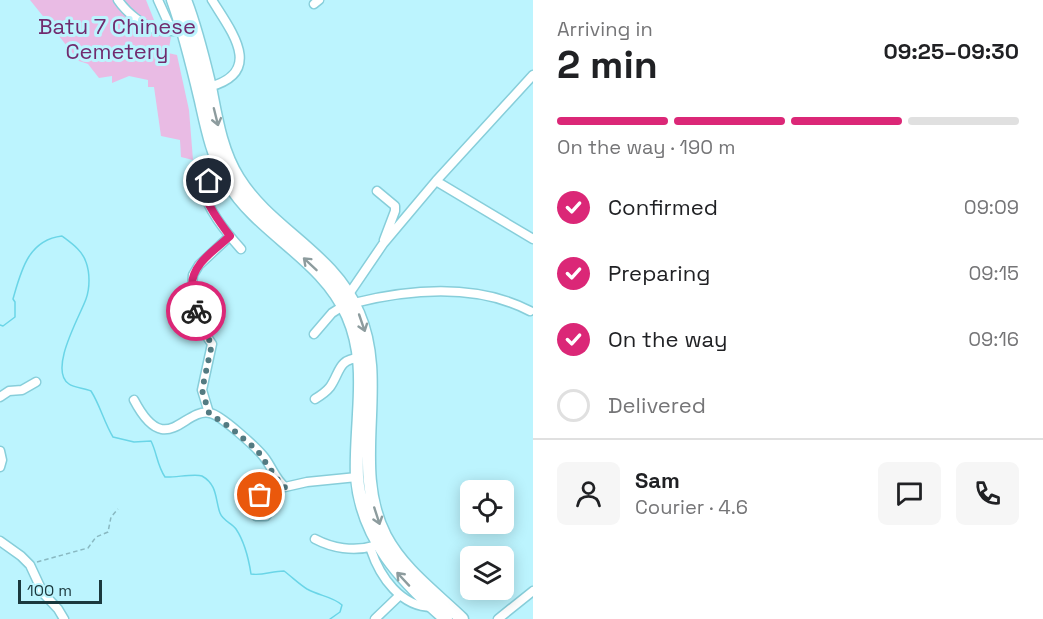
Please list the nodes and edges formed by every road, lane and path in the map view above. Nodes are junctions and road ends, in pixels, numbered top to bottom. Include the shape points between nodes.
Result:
1 (118, 0) edge
2 (158, 0) edge
3 (173, 0) edge
4 (185, 0) edge
5 (212, 0) edge
6 (177, 30) junction
7 (533, 75) edge
8 (209, 87) junction
9 (222, 172) junction
10 (436, 181) junction
11 (377, 191) dead end
12 (230, 236) junction
13 (533, 239) edge
14 (383, 244) junction
15 (241, 249) dead end
16 (349, 301) junction
17 (530, 311) dead end
18 (314, 334) dead end
19 (359, 358) junction
20 (36, 382) dead end
21 (0, 397) edge
22 (315, 399) dead end
23 (134, 400) dead end
24 (209, 413) junction
25 (0, 451) edge
26 (0, 467) edge
27 (357, 477) junction
28 (285, 487) junction
29 (279, 495) dead end
30 (118, 508) dead end
31 (315, 538) dead end
32 (0, 541) edge
33 (374, 544) junction
34 (30, 565) junction
35 (533, 591) edge
36 (400, 595) junction
37 (432, 607) junction
38 (454, 617) edge
39 (64, 619) edge
40 (375, 619) edge
41 (471, 619) edge
42 (498, 619) edge

1 - 6 street via 156,30
2 - 6 street
3 - 6 highway
4 - 8 highway
5 - 8 street via 236,43 241,63 228,80
6 - 9 highway
7 - 10 street
8 -> 16 highway via 232,168 243,185 263,209 323,262
9 - 12 street via 201,185 211,210
16 -> 9 highway via 255,217
10 - 13 street
10 - 14 street
11 - 14 street via 395,211
12 - 15 street
12 - 24 street via 193,275 199,325 212,344 202,390
14 - 16 street
16 - 17 street via 414,292 475,293
16 - 18 street via 329,315
16 - 19 highway
16 -> 38 highway via 367,337 370,357 369,475 375,509 385,536 399,557
19 - 22 street via 351,358 341,366 331,386
19 - 27 highway
20 - 21 street
23 - 24 street via 145,418 165,429
24 - 28 street via 257,450
25 - 26 street
27 - 28 street
27 - 33 highway
28 - 29 street
30 - 34 path via 108,532 96,537 88,548
31 - 33 street via 336,547 365,548
32 - 34 street
33 - 36 street via 371,550 378,568
37 -> 33 highway
34 - 39 street via 43,592
35 - 42 street
36 - 37 street via 411,603
36 - 40 street
37 - 38 highway
38 - 41 highway

